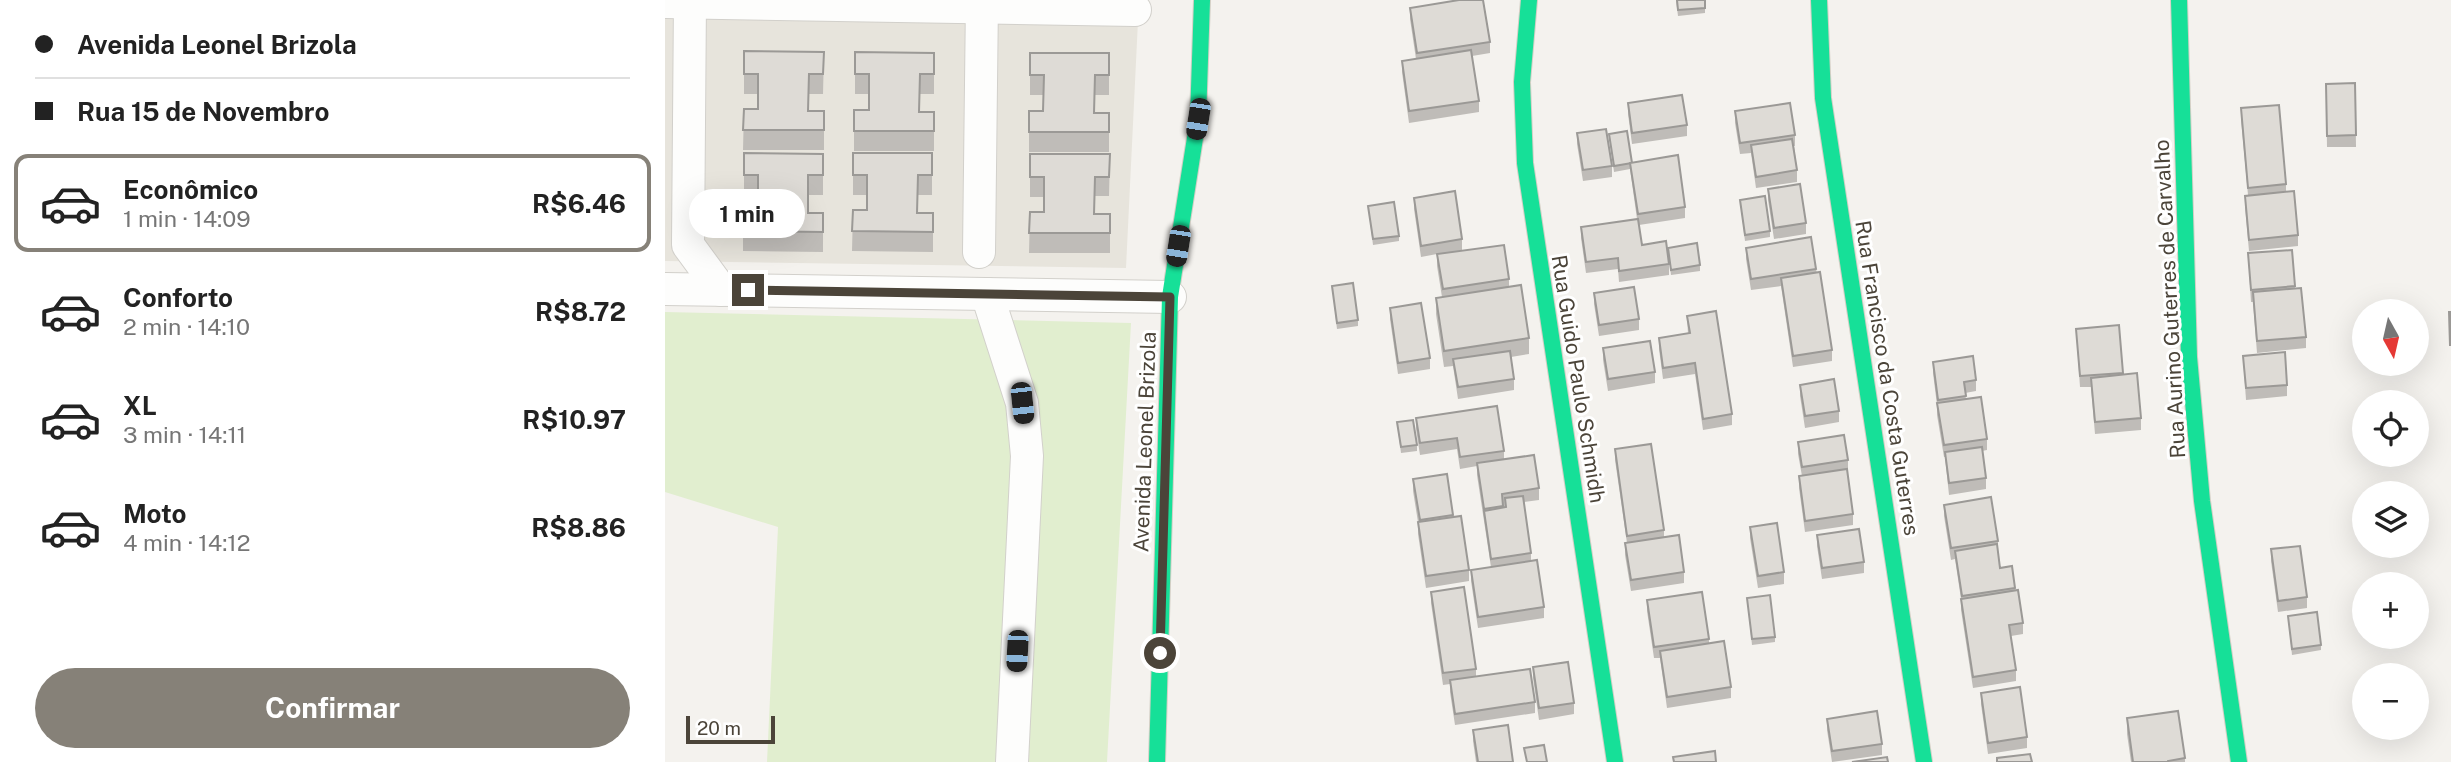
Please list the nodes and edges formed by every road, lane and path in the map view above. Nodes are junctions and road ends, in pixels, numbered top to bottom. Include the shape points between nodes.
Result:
1 (1202, 0) edge
2 (1529, 0) edge
3 (1819, 0) edge
4 (2179, 0) edge
5 (681, 1) edge
6 (982, 4) edge
7 (1135, 10) dead end
8 (979, 252) dead end
9 (665, 289) edge
10 (721, 290) junction
11 (987, 294) junction
12 (1170, 297) junction
13 (1011, 762) edge
14 (1157, 762) edge
15 (1615, 762) edge
16 (1924, 762) edge
17 (2239, 762) edge

1 - 12 street, Avenida Leonel Brizola via 1198,119
2 - 15 street, Rua Guido Paulo Schmidh via 1523,82 1525,163
3 - 16 street, Rua Francisco da Costa Guterres via 1823,98
4 - 17 street, Rua Aurino Guterres de Carvalho via 2189,357 2202,501
5 - 6 street
5 - 10 street via 688,245
6 - 7 street
6 - 8 street
9 - 10 street
10 - 11 street
11 - 12 street
11 - 13 street via 1022,403 1027,456
12 - 14 street, Avenida Leonel Brizola

